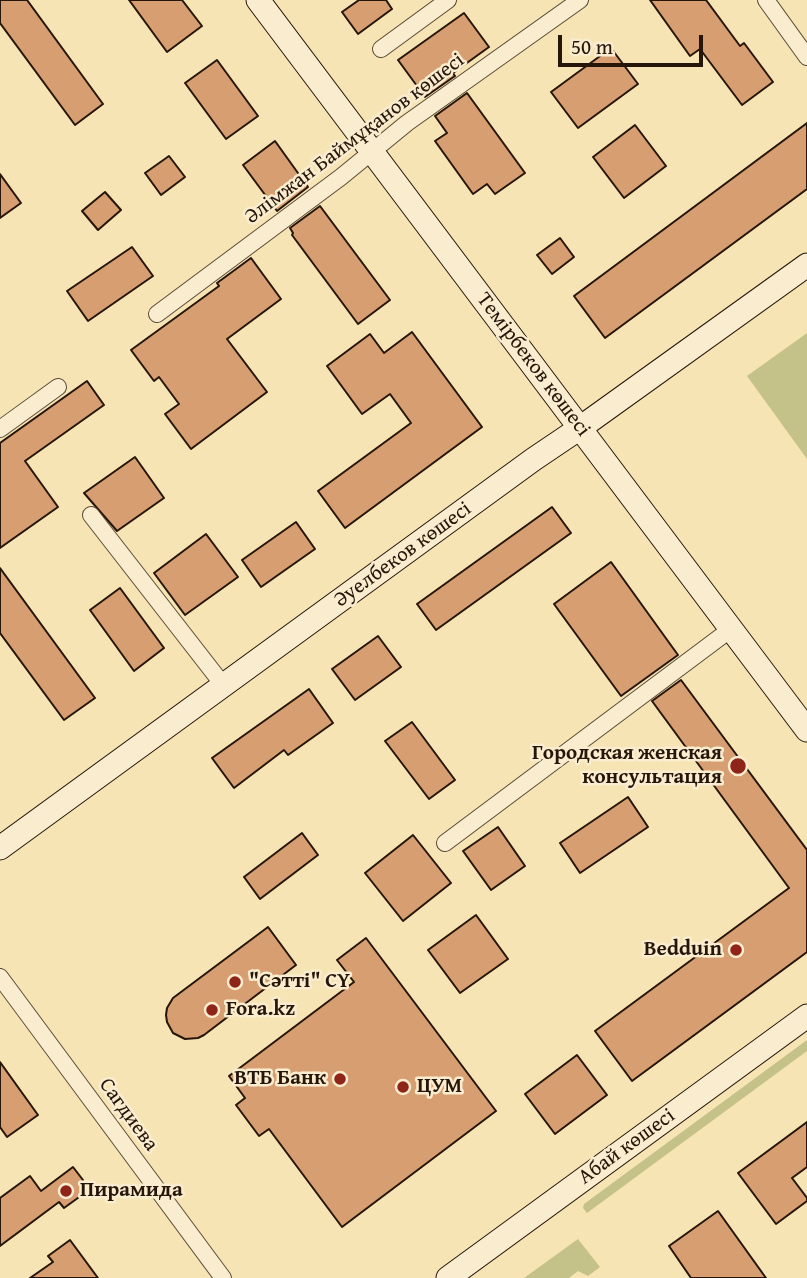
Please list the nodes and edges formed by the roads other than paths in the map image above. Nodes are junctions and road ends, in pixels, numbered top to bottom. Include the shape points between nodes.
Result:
1 (258, 0) edge
2 (448, 0) edge
3 (580, 0) edge
4 (766, 0) edge
5 (381, 49) dead end
6 (807, 57) edge
7 (373, 152) junction
8 (807, 265) edge
9 (157, 314) dead end
10 (58, 387) dead end
11 (580, 428) junction
12 (0, 429) edge
13 (91, 515) dead end
14 (731, 629) junction
15 (224, 686) junction
16 (807, 730) edge
17 (445, 843) dead end
18 (0, 848) edge
19 (0, 977) edge
20 (807, 1016) edge
21 (223, 1278) edge
22 (448, 1278) edge

1 - 7 street, Темірбеков көшесі
2 - 5 street
3 - 7 street, Әлімжан Баймұқанов көшесі
4 - 6 street
7 - 9 street, Әлімжан Баймұқанов көшесі
7 - 11 street, Темірбеков көшесі
8 - 11 street, Әуелбеков көшесі
10 - 12 street
11 - 14 street, Темірбеков көшесі
11 - 15 street, Әуелбеков көшесі
13 - 15 street
14 - 16 street, Темірбеков көшесі
14 - 17 street
15 - 18 street, Әуелбеков көшесі
19 - 21 street, Сагдиева
20 - 22 street, Абай көшесі

